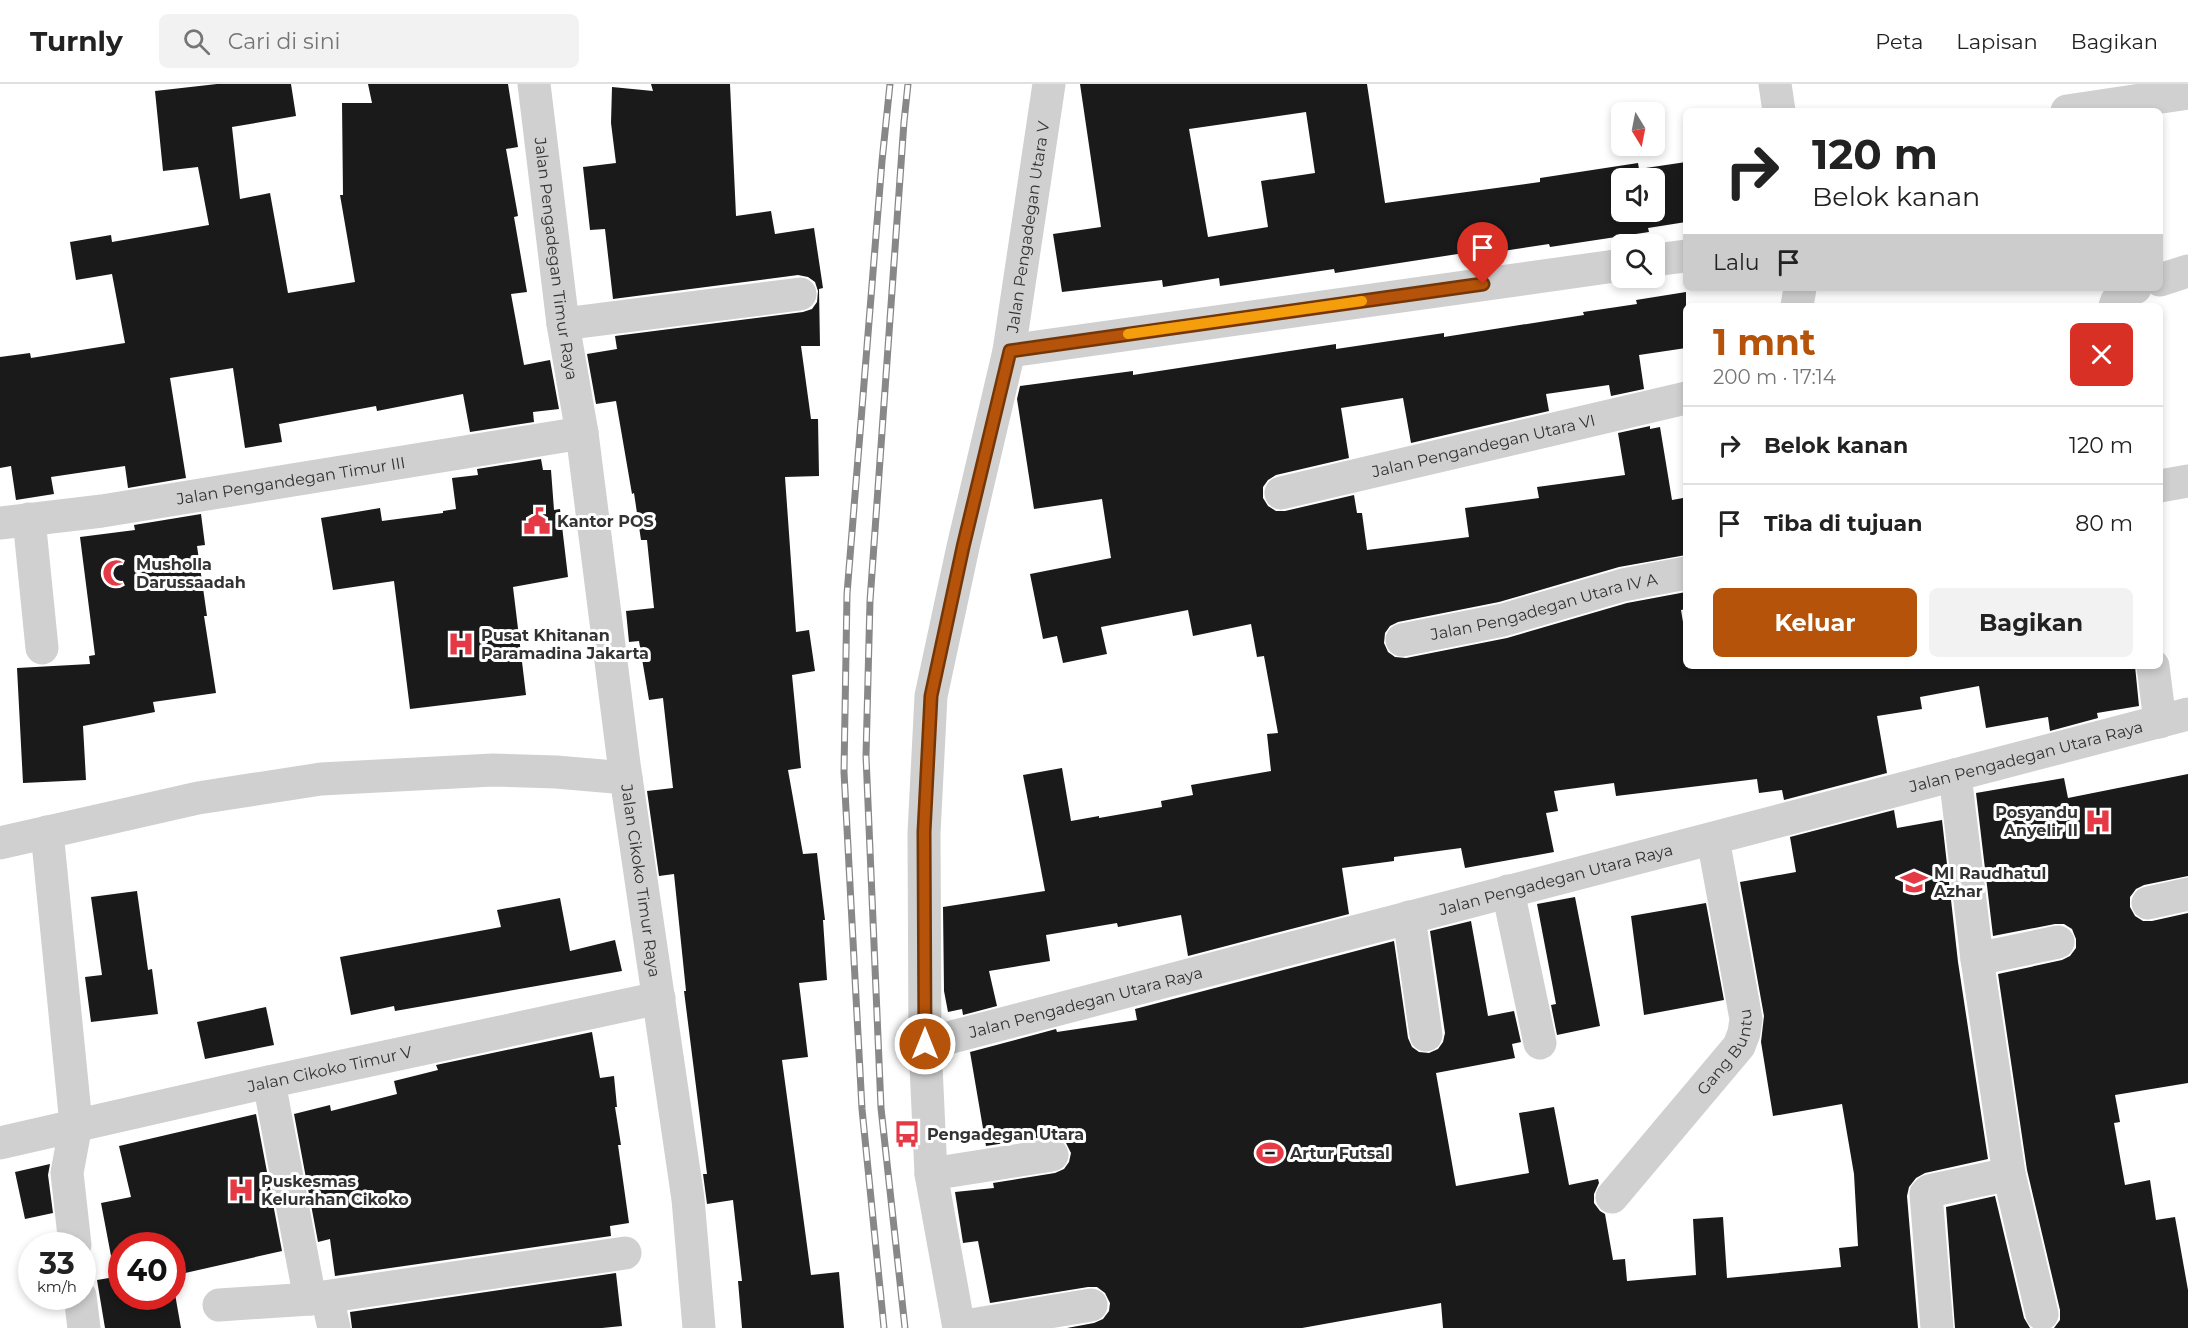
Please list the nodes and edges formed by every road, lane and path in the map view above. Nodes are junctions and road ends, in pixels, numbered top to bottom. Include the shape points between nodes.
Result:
1 (534, 84) edge
2 (1049, 84) edge
3 (1775, 84) edge
4 (2188, 93) edge
5 (1779, 108) edge
6 (2087, 108) edge
7 (1683, 256) edge
8 (1665, 259) edge
9 (1611, 267) edge
10 (2188, 271) edge
11 (2163, 279) edge
12 (2126, 291) edge
13 (800, 294) dead end
14 (2116, 303) edge
15 (563, 324) junction
16 (1010, 351) junction
17 (1683, 399) edge
18 (582, 433) junction
19 (2188, 481) edge
20 (2163, 485) edge
21 (1281, 493) dead end
22 (14, 521) edge
23 (1683, 574) edge
24 (1402, 640) dead end
25 (42, 648) dead end
26 (2154, 669) edge
27 (2174, 718) edge
28 (1955, 775) junction
29 (626, 778) junction
30 (47, 832) junction
31 (1713, 838) junction
32 (0, 843) edge
33 (1508, 891) junction
34 (2188, 894) edge
35 (2148, 903) dead end
36 (1409, 918) junction
37 (2058, 942) dead end
38 (1977, 959) junction
39 (659, 998) junction
40 (1426, 1035) dead end
41 (1540, 1043) dead end
42 (925, 1044) junction
43 (269, 1082) junction
44 (76, 1125) junction
45 (0, 1143) edge
46 (1052, 1155) dead end
47 (931, 1174) junction
48 (2009, 1174) junction
49 (1612, 1197) dead end
50 (74, 1232) edge
51 (625, 1254) dead end
52 (219, 1305) dead end
53 (1090, 1305) dead end
54 (324, 1308) edge
55 (82, 1310) edge
56 (2042, 1314) dead end
57 (84, 1328) edge
58 (699, 1328) edge
59 (959, 1328) edge
60 (1936, 1328) edge

1 - 15 street, Jalan Pengadegan Timur Raya
2 - 16 street, Jalan Pengadegan Utara V
3 - 5 street
4 - 6 street
7 - 8 street
9 - 16 street
10 - 11 street
12 - 14 street
13 - 15 street
15 - 18 street, Jalan Pengadegan Timur Raya
16 - 42 street, Jalan Pengadegan Utara V via 931,696 924,832
17 - 21 street, Jalan Pengandegan Utara VI
18 - 22 street, Jalan Pengandegan Timur III via 102,511
18 - 29 street, Jalan Cikoko Timur Raya
19 - 20 street
22 - 25 street
23 - 24 street, Jalan Pengadegan Utara IV A via 1623,585 1503,620
26 - 27 street
27 - 28 street, Jalan Pengadegan Utara Raya
28 - 31 street, Jalan Pengadegan Utara Raya
28 - 38 street
29 - 30 street via 493,770 321,779 198,798
29 - 39 street, Jalan Cikoko Timur Raya
30 - 32 street
30 - 44 street
31 - 33 street, Jalan Pengadegan Utara Raya
31 - 49 street, Gang Buntu via 1746,1019 1744,1033 1739,1046
33 - 36 street, Jalan Pengadegan Utara Raya
33 - 41 street
34 - 35 street
36 - 40 street
36 - 42 street, Jalan Pengadegan Utara Raya
37 - 38 street
38 - 48 street
39 - 43 street, Jalan Cikoko Timur V
39 - 58 street, Jalan Cikoko Timur Raya via 688,1199
42 - 47 street
43 - 44 street, Jalan Cikoko Timur V
43 - 54 street
44 - 45 street, Jalan Cikoko Timur V
44 - 50 street via 67,1173
46 - 47 street
47 - 59 street
48 - 56 street
48 - 60 street via 1926,1194
51 - 54 street
52 - 54 street
53 - 59 street
55 - 57 street

